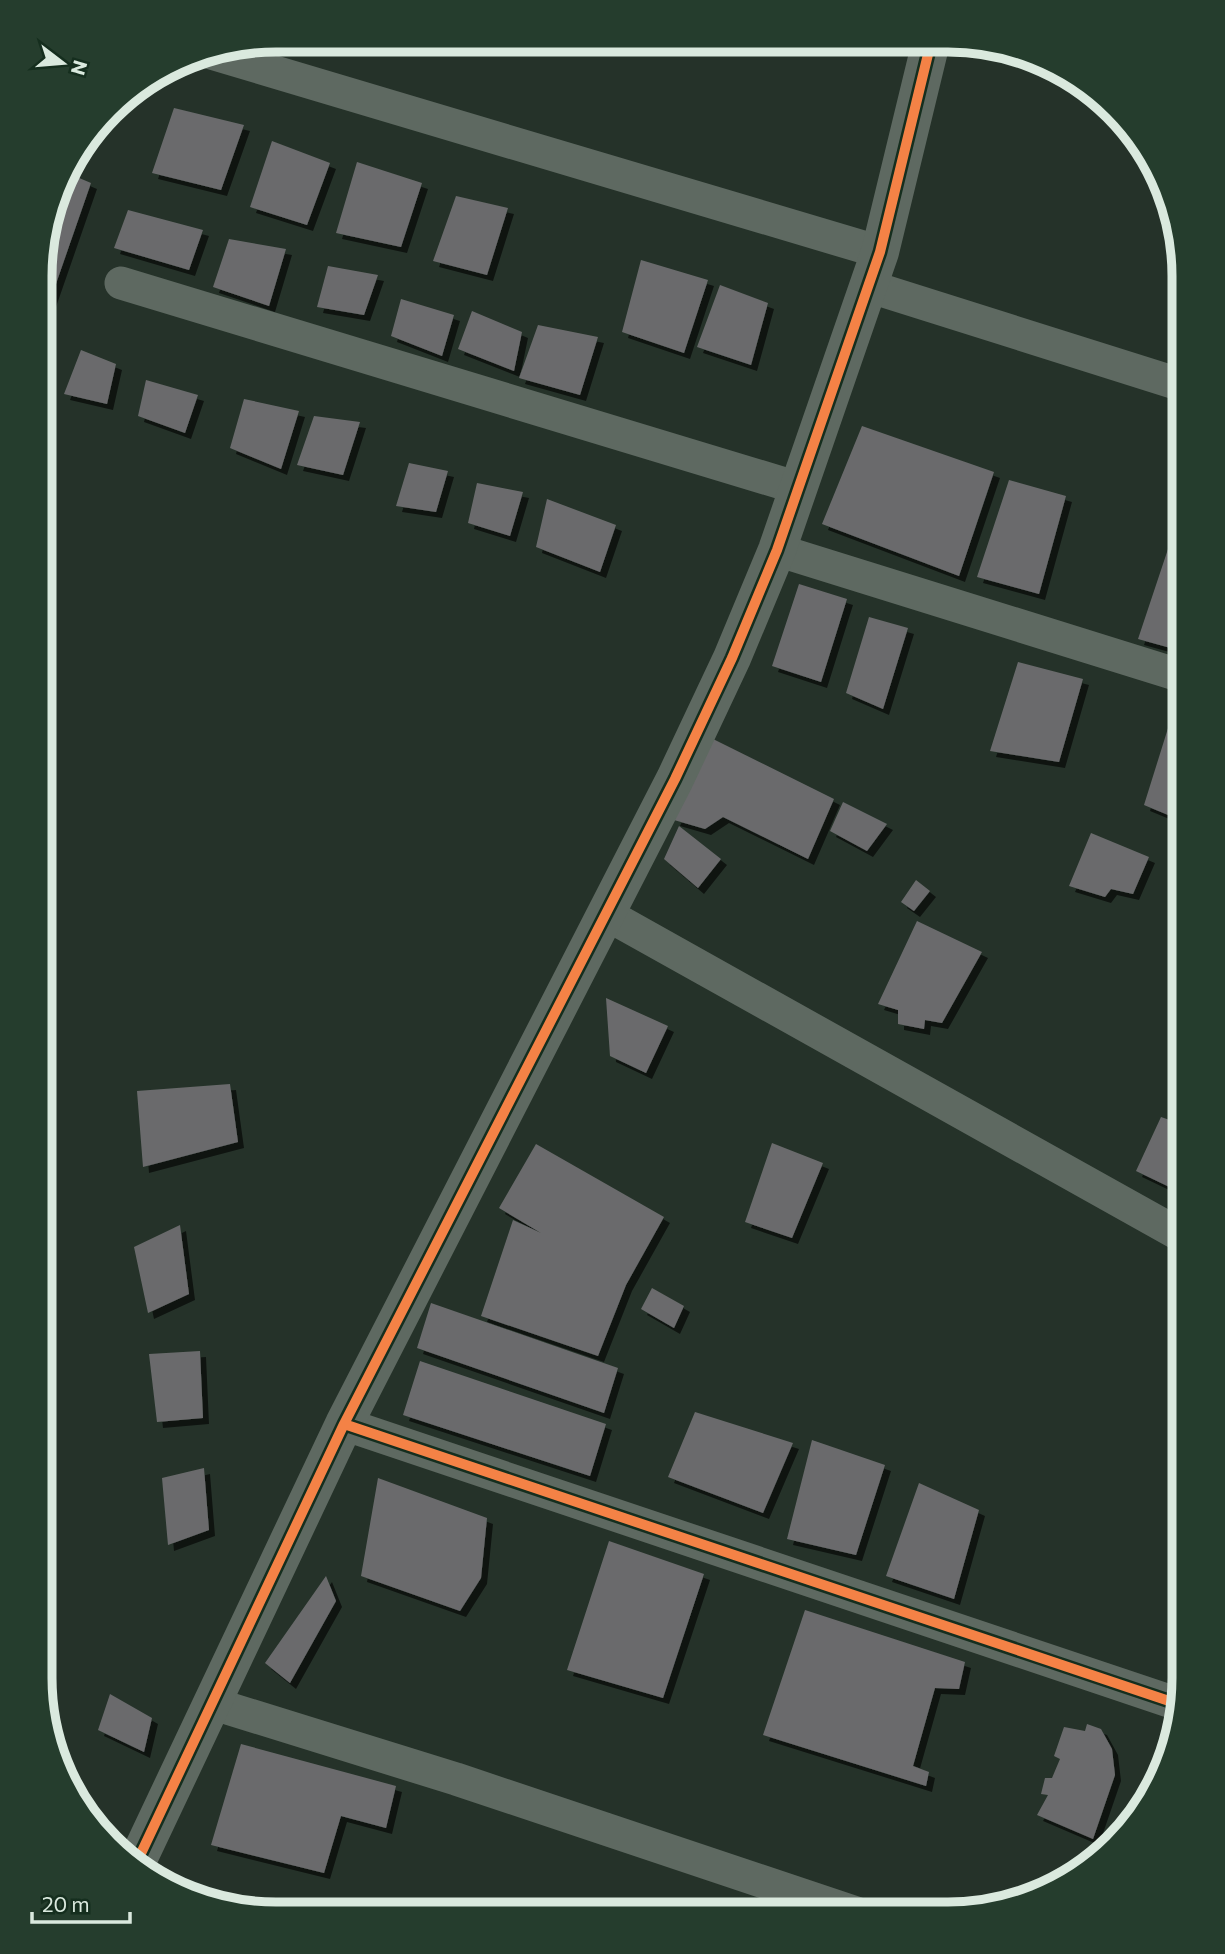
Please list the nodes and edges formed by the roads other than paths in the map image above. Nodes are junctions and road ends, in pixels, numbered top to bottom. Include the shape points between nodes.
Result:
1 (928, 52) edge
2 (227, 58) edge
3 (874, 269) junction
4 (121, 284) dead end
5 (1172, 381) edge
6 (799, 488) junction
7 (777, 550) junction
8 (1172, 673) edge
9 (606, 914) junction
10 (1172, 1230) edge
11 (344, 1424) junction
12 (1171, 1702) edge
13 (211, 1703) junction
14 (140, 1855) edge
15 (823, 1902) edge

1 - 3 street
2 - 3 street
3 - 5 street
3 - 6 street
4 - 6 street
6 - 7 street
7 - 8 street
7 - 9 street via 732,658
9 - 10 street
9 - 11 street
11 - 12 street
11 - 13 street
13 - 14 street
13 - 15 street

